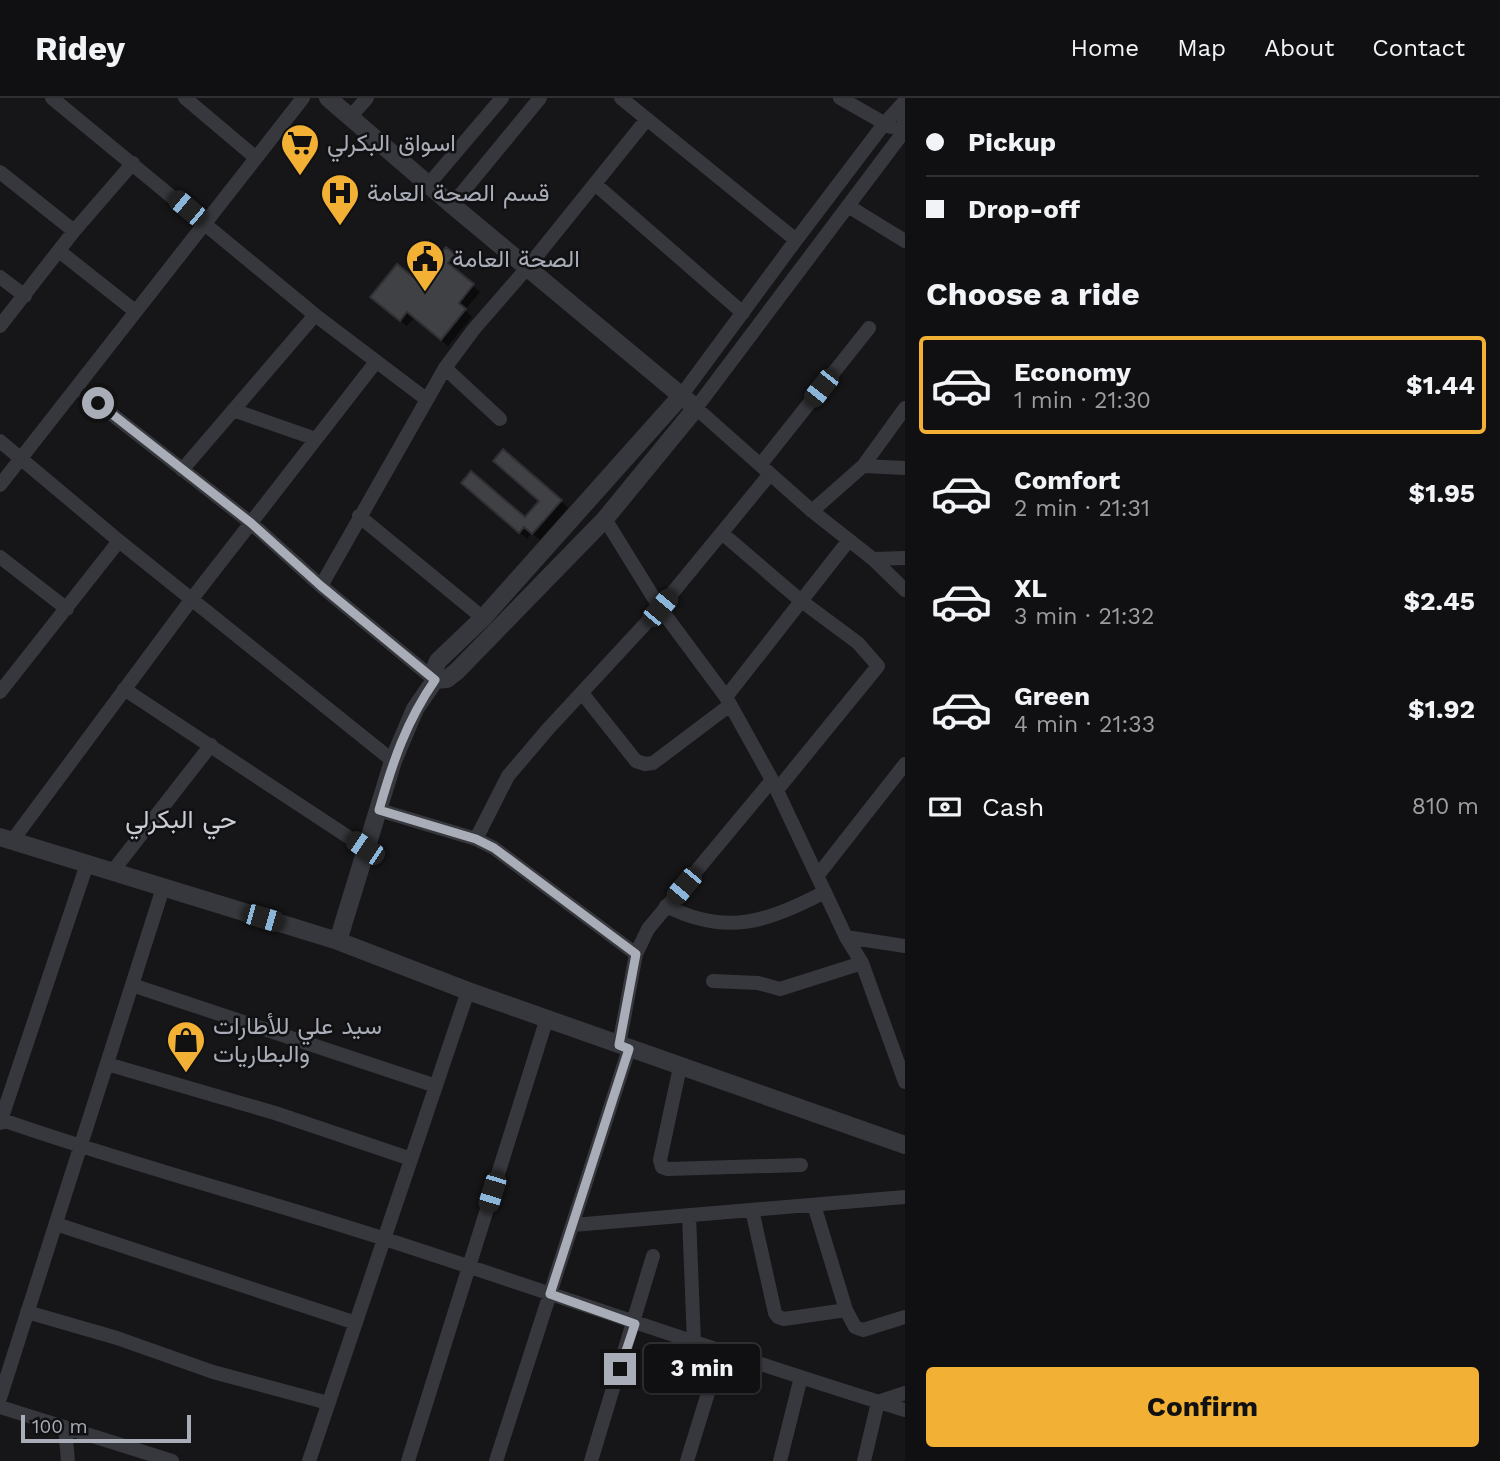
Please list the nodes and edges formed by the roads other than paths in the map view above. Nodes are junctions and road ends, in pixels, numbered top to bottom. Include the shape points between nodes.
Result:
1 (52, 98) edge
2 (186, 98) edge
3 (303, 98) edge
4 (328, 98) edge
5 (367, 98) edge
6 (502, 98) edge
7 (540, 98) edge
8 (621, 98) edge
9 (840, 98) edge
10 (905, 101) edge
11 (905, 112) edge
12 (350, 117) junction
13 (647, 119) junction
14 (884, 124) junction
15 (904, 135) edge
16 (256, 158) junction
17 (133, 163) junction
18 (0, 172) edge
19 (594, 184) junction
20 (428, 185) junction
21 (452, 205) junction
22 (848, 206) junction
23 (205, 223) junction
24 (74, 231) junction
25 (796, 240) junction
26 (905, 241) edge
27 (59, 251) junction
28 (527, 268) junction
29 (0, 277) edge
30 (24, 296) junction
31 (135, 311) junction
32 (743, 313) junction
33 (314, 314) junction
34 (0, 327) edge
35 (869, 328) dead end
36 (375, 363) junction
37 (445, 368) junction
38 (77, 387) junction
39 (681, 396) junction
40 (426, 399) junction
41 (696, 408) junction
42 (905, 408) edge
43 (233, 410) junction
44 (500, 419) dead end
45 (316, 439) junction
46 (0, 441) edge
47 (21, 458) junction
48 (863, 466) junction
49 (905, 468) edge
50 (765, 469) junction
51 (182, 470) junction
52 (0, 485) edge
53 (812, 510) junction
54 (359, 516) junction
55 (605, 519) junction
56 (251, 523) junction
57 (723, 534) junction
58 (849, 540) junction
59 (119, 541) junction
60 (0, 557) edge
61 (905, 558) edge
62 (873, 559) junction
63 (321, 586) junction
64 (905, 590) edge
65 (191, 600) junction
66 (800, 600) junction
67 (660, 608) junction
68 (68, 609) junction
69 (483, 618) junction
70 (435, 680) junction
71 (124, 689) junction
72 (0, 692) edge
73 (582, 694) junction
74 (728, 701) junction
75 (211, 745) junction
76 (393, 761) junction
77 (905, 764) edge
78 (775, 785) junction
79 (379, 810) junction
80 (6, 839) edge
81 (476, 839) junction
82 (365, 848) junction
83 (88, 864) junction
84 (112, 872) junction
85 (818, 875) junction
86 (163, 888) junction
87 (825, 892) junction
88 (666, 906) junction
89 (846, 937) junction
90 (338, 941) junction
91 (904, 945) edge
92 (636, 954) junction
93 (862, 963) junction
94 (713, 981) dead end
95 (132, 985) junction
96 (468, 991) junction
97 (547, 1018) junction
98 (624, 1047) junction
99 (107, 1064) junction
100 (680, 1067) junction
101 (905, 1082) edge
102 (436, 1086) junction
103 (0, 1120) edge
104 (905, 1144) edge
105 (80, 1147) junction
106 (411, 1159) junction
107 (801, 1165) dead end
108 (905, 1197) edge
109 (814, 1205) junction
110 (752, 1210) junction
111 (689, 1215) junction
112 (56, 1224) junction
113 (573, 1225) junction
114 (384, 1238) junction
115 (653, 1256) dead end
116 (469, 1266) junction
117 (550, 1294) junction
118 (846, 1310) junction
119 (27, 1312) junction
120 (905, 1317) edge
121 (356, 1323) junction
122 (635, 1324) junction
123 (694, 1343) junction
124 (721, 1351) junction
125 (801, 1377) junction
126 (905, 1393) edge
127 (0, 1398) edge
128 (878, 1402) junction
129 (328, 1403) junction
130 (0, 1407) edge
131 (905, 1410) edge
132 (65, 1427) junction
133 (68, 1461) edge
134 (172, 1461) edge
135 (309, 1461) edge
136 (408, 1461) edge
137 (496, 1461) edge
138 (591, 1461) edge
139 (687, 1461) edge
140 (780, 1461) edge
141 (864, 1461) edge

1 - 17 street
2 - 16 street
3 - 16 street
4 - 12 street
5 - 12 street
6 - 20 street
7 - 21 street
8 - 13 street
9 - 14 street
10 - 14 street
11 - 15 street
12 - 20 street
13 - 19 street
13 - 25 street
14 - 15 street
14 - 25 street
15 - 22 street
16 - 23 street
17 - 23 street
17 - 24 street
18 - 24 street
19 - 28 street
19 - 32 street
20 - 21 street
21 - 28 street
22 - 26 street
22 - 41 street
23 - 31 street
23 - 33 street
24 - 27 street
25 - 32 street
27 - 30 street
27 - 31 street
28 - 37 street
28 - 39 street
29 - 30 street
30 - 34 street
31 - 38 street
32 - 39 street
33 - 36 street
33 - 43 street
35 - 50 street
36 - 40 street
36 - 45 street
37 - 40 street
37 - 44 street
38 - 47 street
38 - 51 street
39 - 41 street
39 - 69 street
40 - 54 street
41 - 50 street
41 - 55 street
42 - 48 street
43 - 45 street
43 - 51 street
45 - 56 street
46 - 47 street
47 - 52 street
47 - 59 street
48 - 49 street
48 - 53 street
50 - 53 street
50 - 57 street
51 - 56 street
53 - 58 street
54 - 63 street
54 - 69 street
55 - 67 street
55 - 70 street via 457,671 447,679
56 - 63 street
56 - 65 street
57 - 66 street
57 - 67 street
58 - 62 street
58 - 66 street
59 - 65 street
59 - 68 street
60 - 68 street
61 - 62 street
62 - 64 street
63 - 70 street
65 - 71 street
65 - 76 street
66 - 74 street
66 - 78 street via 858,643 878,666
67 - 73 street
67 - 74 street
68 - 72 street
69 - 70 street via 438,661
70 - 76 street via 415,709
71 - 75 street
71 - 80 street
73 - 74 street via 636,761 645,764 653,763
73 - 81 street via 508,776
74 - 78 street
75 - 82 street
75 - 84 street
76 - 79 street
77 - 85 street
78 - 85 street
78 - 88 street
79 - 81 street
79 - 82 street
80 - 83 street
81 - 92 street
82 - 90 street
83 - 84 street
83 - 103 street
84 - 86 street
85 - 87 street
86 - 90 street
86 - 95 street
87 - 88 street via 749,923 706,921
87 - 89 street
88 - 92 street
89 - 91 street
89 - 93 street
90 - 96 street
92 - 98 street
93 - 94 street via 780,989
93 - 101 street
95 - 99 street
95 - 102 street
96 - 97 street
96 - 102 street
97 - 98 street
97 - 116 street
98 - 100 street
98 - 113 street
99 - 105 street
99 - 106 street
100 - 104 street
100 - 107 street via 662,1167
102 - 106 street
103 - 105 street
105 - 112 street
105 - 114 street
106 - 114 street
108 - 109 street
109 - 110 street
109 - 118 street
110 - 111 street
110 - 118 street via 778,1317
111 - 113 street
111 - 123 street
112 - 119 street
112 - 121 street
113 - 117 street
114 - 116 street
114 - 121 street
115 - 122 street
116 - 117 street
116 - 136 street
117 - 122 street
117 - 137 street
118 - 120 street via 855,1327 863,1330
119 - 127 street
119 - 129 street via 213,1372
121 - 129 street
122 - 123 street
122 - 138 street
123 - 124 street
124 - 125 street
124 - 139 street
125 - 128 street
125 - 140 street
126 - 128 street
128 - 131 street
128 - 141 street
129 - 135 street
130 - 132 street
132 - 133 street
132 - 134 street

